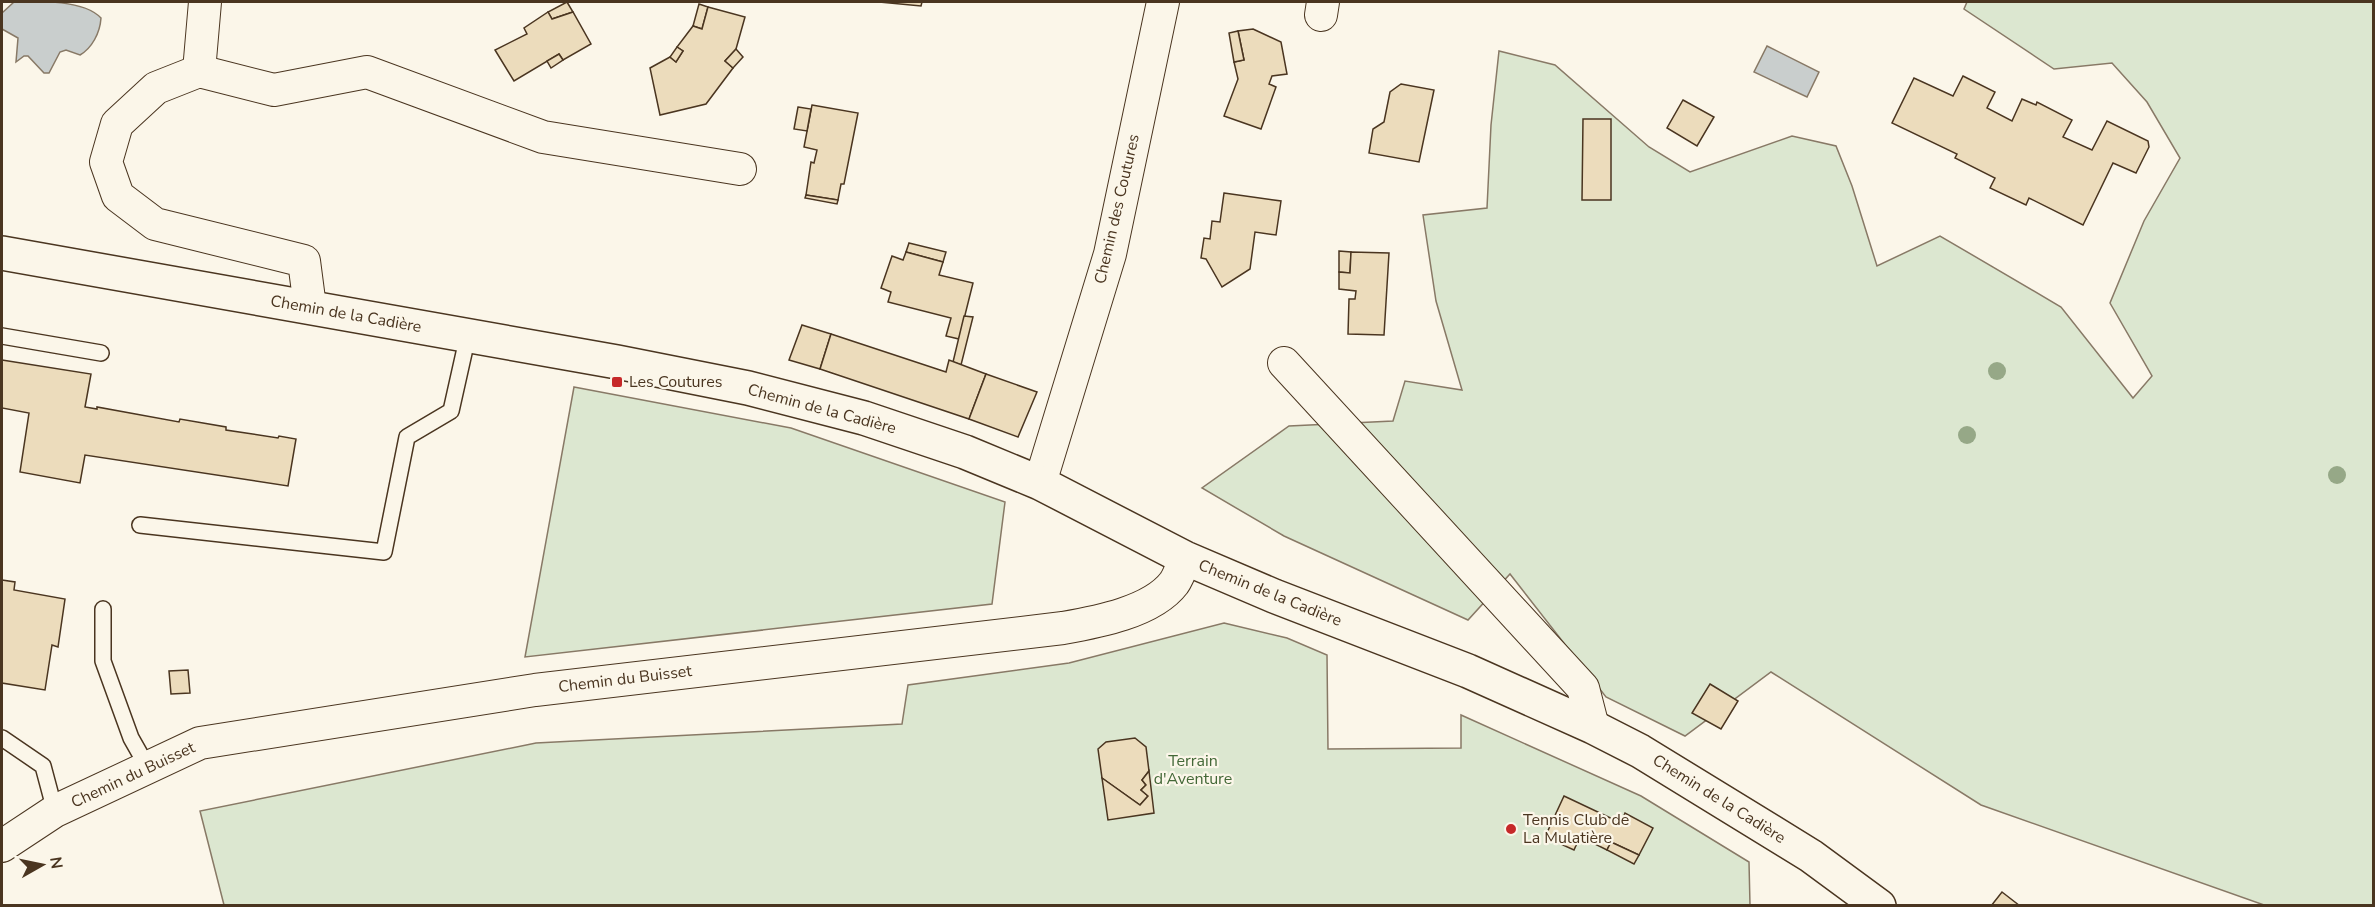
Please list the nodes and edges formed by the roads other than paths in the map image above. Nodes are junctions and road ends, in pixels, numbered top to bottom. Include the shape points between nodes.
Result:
1 (205, 2) edge
2 (1163, 2) edge
3 (199, 71) junction
4 (740, 169) dead end
5 (2, 253) edge
6 (310, 307) junction
7 (468, 335) junction
8 (2, 336) edge
9 (101, 353) dead end
10 (1284, 363) dead end
11 (1040, 483) junction
12 (140, 525) dead end
13 (1185, 558) junction
14 (103, 609) dead end
15 (1593, 728) junction
16 (2, 738) edge
17 (148, 768) junction
18 (55, 812) junction
19 (2, 846) edge
20 (1811, 856) junction
21 (1850, 906) edge
22 (1879, 906) edge

1 - 3 street
2 - 11 street, Chemin des Coutures via 1110,254
3 - 4 street via 274,90 367,72 543,136
3 - 6 street via 156,88 117,124 106,162 118,196 155,224 304,261
5 - 6 street, Chemin de la Cadière
6 - 7 street, Chemin de la Cadière
7 - 11 street, Chemin de la Cadière via 629,364 811,404 965,452
7 - 12 lane via 450,411 407,437 384,552
8 - 9 lane
10 - 15 street via 1583,688
11 - 13 street, Chemin de la Cadière
13 - 15 street, Chemin de la Cadière via 1468,671
13 - 17 street, Chemin du Buisset via 1174,583 1158,597 1114,618 1063,628 535,690 200,743
14 - 17 lane via 104,661 131,738
15 - 20 street, Chemin de la Cadière via 1640,751
16 - 18 lane, Chemin du Buisset via 43,766
17 - 18 street, Chemin du Buisset
18 - 19 street, Chemin du Buisset
20 - 21 street, Chemin de la Cadière
20 - 22 street, Chemin de la Cadière

